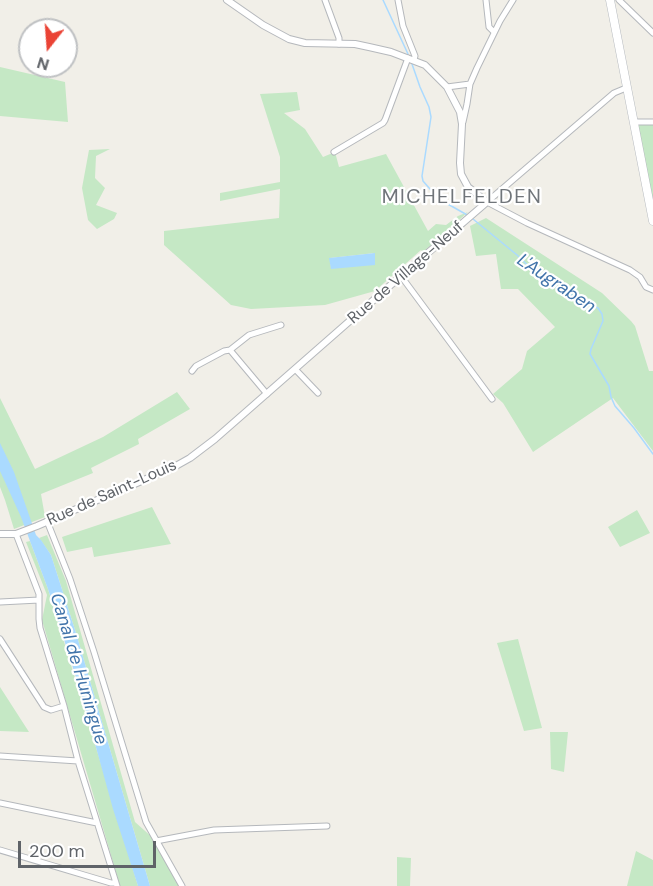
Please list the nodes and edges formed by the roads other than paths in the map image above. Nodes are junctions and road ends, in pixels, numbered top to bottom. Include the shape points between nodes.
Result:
1 (227, 0) edge
2 (325, 0) edge
3 (398, 0) edge
4 (486, 0) edge
5 (513, 0) edge
6 (610, 0) edge
7 (619, 0) edge
8 (494, 32) junction
9 (653, 33) edge
10 (339, 44) junction
11 (411, 59) junction
12 (471, 84) junction
13 (447, 87) junction
14 (626, 88) junction
15 (467, 104) junction
16 (460, 112) junction
17 (634, 122) junction
18 (653, 122) edge
19 (462, 123) junction
20 (334, 152) dead end
21 (487, 202) junction
22 (653, 221) edge
23 (401, 276) junction
24 (653, 290) edge
25 (280, 325) dead end
26 (230, 350) junction
27 (295, 369) junction
28 (192, 371) dead end
29 (318, 393) dead end
30 (267, 394) junction
31 (492, 399) dead end
32 (215, 439) joint
33 (47, 521) junction
34 (18, 533) junction
35 (0, 534) edge
36 (39, 600) junction
37 (0, 602) edge
38 (0, 639) edge
39 (64, 706) junction
40 (0, 756) edge
41 (78, 761) junction
42 (0, 803) edge
43 (97, 823) junction
44 (327, 826) dead end
45 (156, 841) junction
46 (0, 850) edge
47 (116, 884) edge
48 (182, 886) edge

1 - 10 street via 289,39
2 - 10 street
3 - 11 street via 415,56
4 - 8 street via 489,27
5 - 8 street
6 - 14 main road
7 - 9 street
8 - 12 street
10 - 11 street via 369,47
11 - 13 street via 425,65
11 - 20 street via 383,123
12 - 13 street
12 - 15 street
13 - 16 street
14 - 17 main road
14 - 21 street, Rue de Village-Neuf via 614,93
15 - 16 street
15 - 19 street
16 - 19 street
17 - 18 street
17 - 22 main road
19 - 21 street via 461,174 468,187
21 - 23 street, Rue de Village-Neuf
21 - 24 street via 630,270
23 - 27 street, Rue de Village-Neuf
23 - 31 street
25 - 26 street via 249,335
26 - 28 street
26 - 30 street
27 - 29 street
27 - 30 street, Rue de Village-Neuf
30 - 32 street, Rue de Village-Neuf
32 - 33 street, Rue de Saint-Louis via 174,467
33 - 34 street, Rue de Saint-Louis
33 - 45 street via 91,642 146,822
34 - 35 street, Rue de Saint-Louis
34 - 36 street
36 - 37 street
36 - 39 street via 40,628
38 - 39 street via 44,706 51,710
39 - 41 street
40 - 41 street
41 - 43 street
42 - 43 street
43 - 47 street
44 - 45 street via 214,830
45 - 48 street
46 - 47 street

